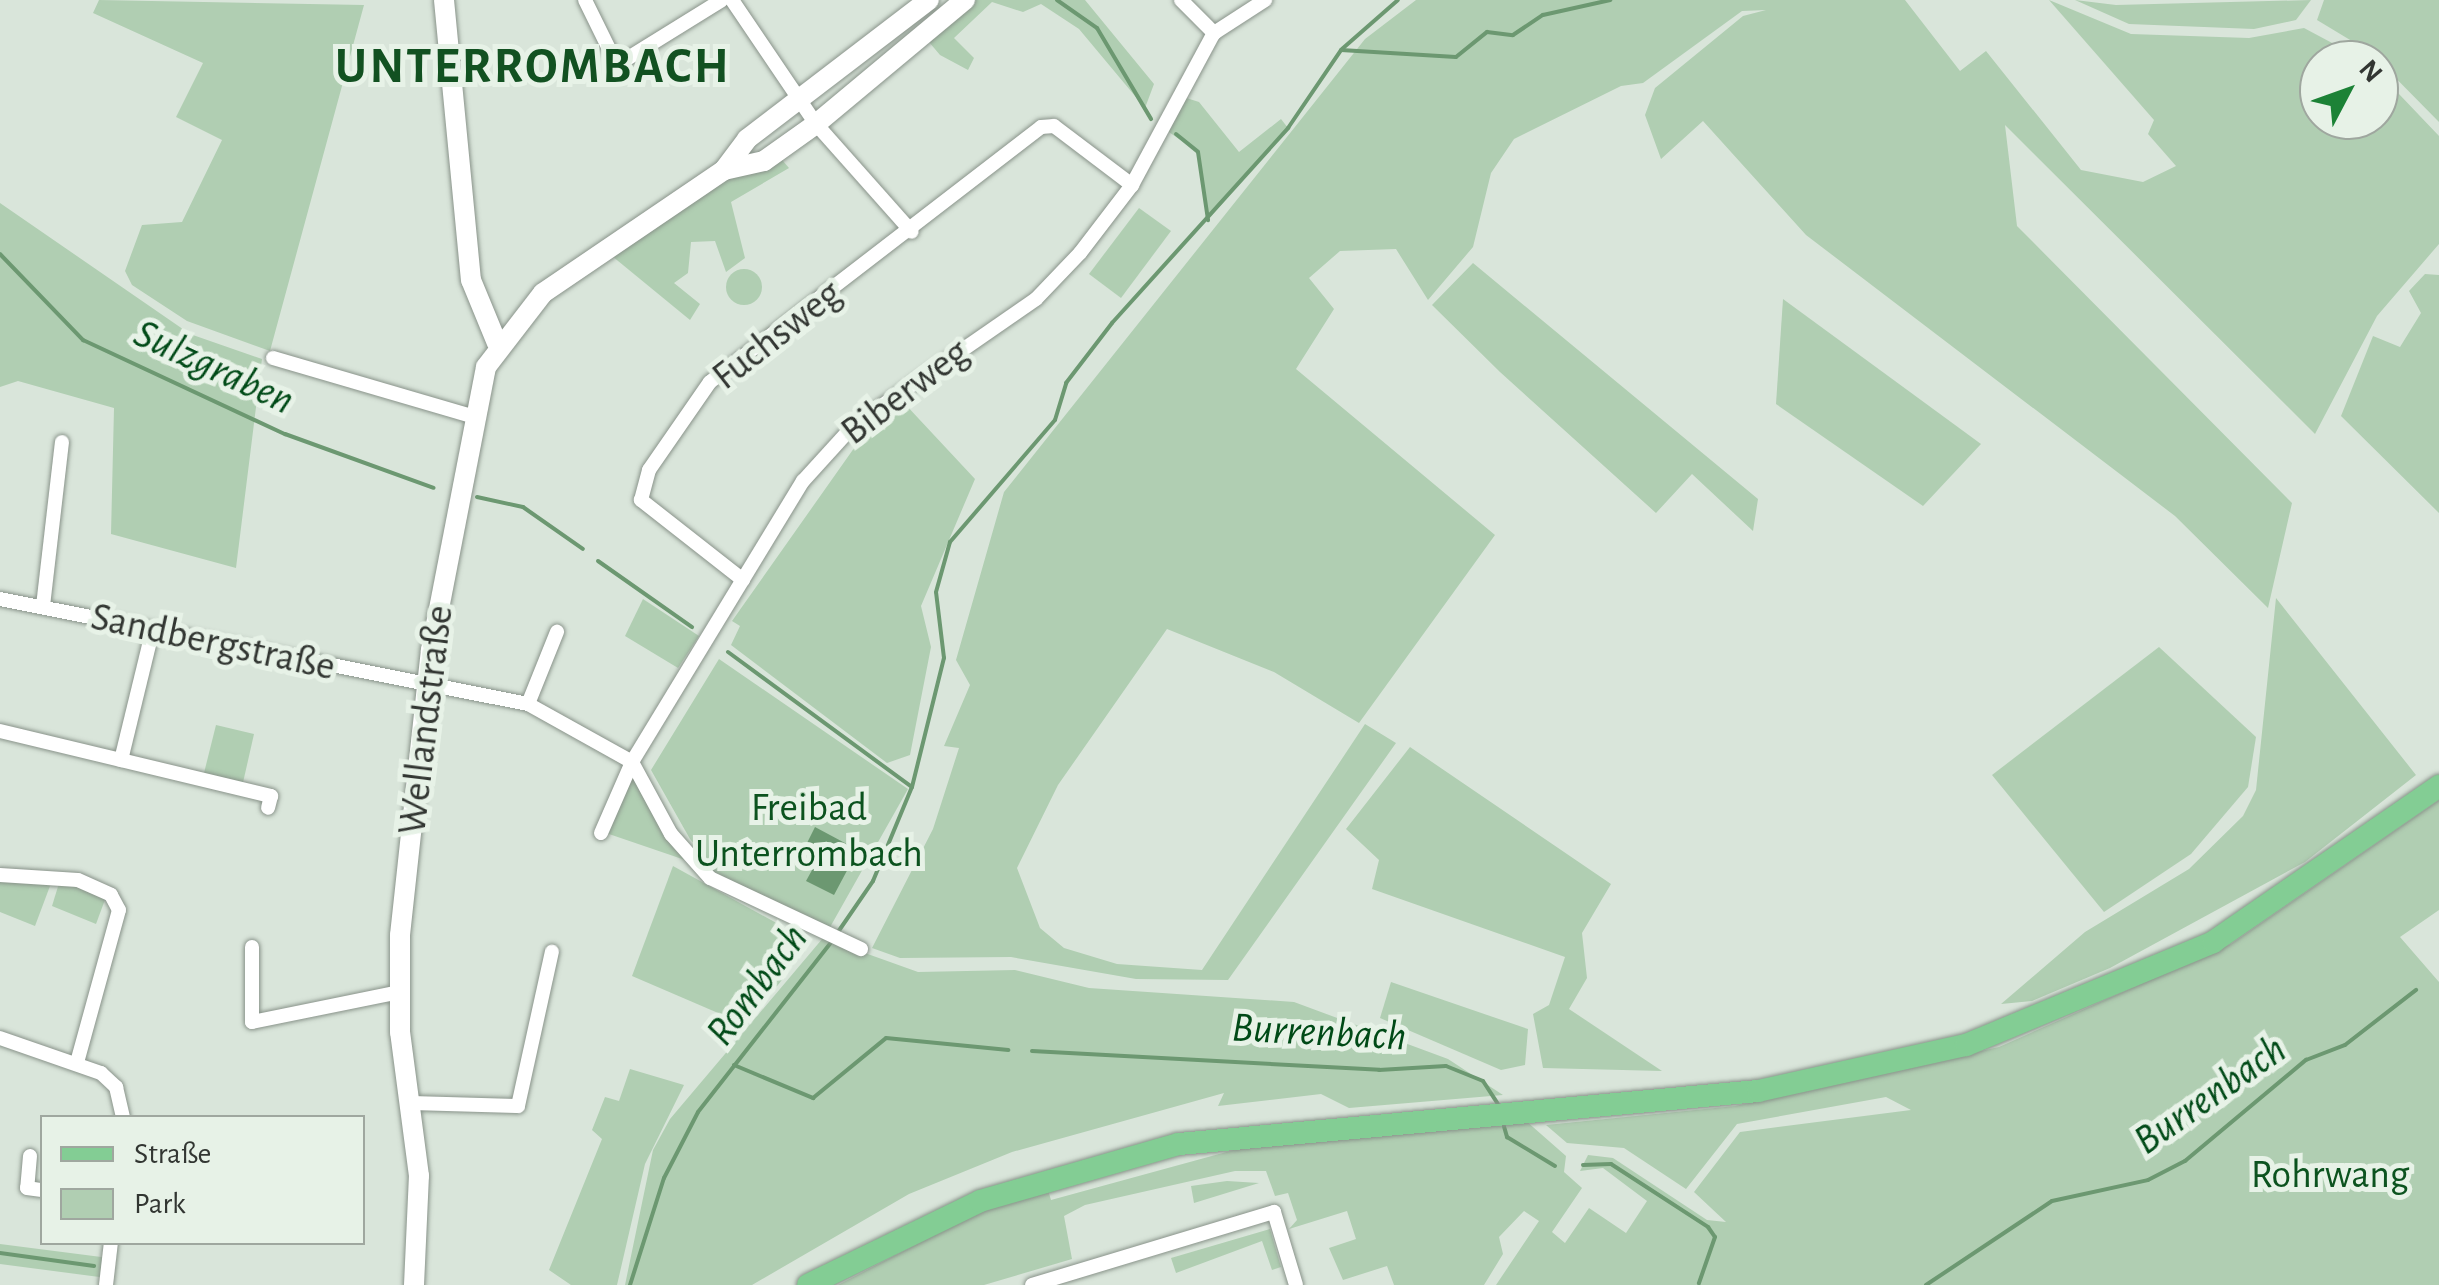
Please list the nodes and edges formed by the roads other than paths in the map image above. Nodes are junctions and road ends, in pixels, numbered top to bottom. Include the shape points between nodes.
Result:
1 (444, 0) edge
2 (584, 0) edge
3 (722, 0) edge
4 (732, 0) edge
5 (929, 0) edge
6 (964, 0) edge
7 (1182, 0) edge
8 (1264, 0) edge
9 (1214, 33) junction
10 (800, 102) junction
11 (816, 124) junction
12 (724, 170) junction
13 (1132, 185) junction
14 (912, 232) junction
15 (497, 343) junction
16 (274, 358) dead end
17 (471, 416) junction
18 (62, 442) dead end
19 (743, 580) junction
20 (0, 599) edge
21 (43, 606) junction
22 (557, 632) dead end
23 (152, 633) junction
24 (427, 683) junction
25 (528, 704) junction
26 (0, 731) edge
27 (121, 760) junction
28 (632, 762) junction
29 (2439, 786) edge
30 (268, 808) dead end
31 (601, 833) dead end
32 (0, 874) edge
33 (252, 947) dead end
34 (860, 949) dead end
35 (552, 952) dead end
36 (399, 992) junction
37 (0, 1038) edge
38 (77, 1062) junction
39 (410, 1102) junction
40 (122, 1115) edge
41 (30, 1156) dead end
42 (40, 1190) edge
43 (111, 1245) edge
44 (106, 1285) edge
45 (414, 1285) edge
46 (808, 1285) edge
47 (1032, 1285) edge
48 (1296, 1285) edge

1 - 15 main road via 471,280
2 - 3 street via 617,65
4 - 10 street
5 - 10 main road
6 - 11 main road
7 - 9 street
8 - 9 street, Biberweg
9 - 13 street, Biberweg
10 - 11 street
10 - 12 main road via 748,139
11 - 12 main road via 764,160
11 - 14 street
12 - 15 main road via 542,293
13 - 14 street, Fuchsweg via 1054,126 1041,128
13 - 19 street, Biberweg via 1036,298 854,425 803,481
14 - 19 street, Fuchsweg via 735,358 649,470 641,500
15 - 17 main road, Wellandstraße
16 - 17 street
17 - 24 main road, Wellandstraße
18 - 21 street
19 - 28 street, Biberweg
20 - 21 street, Sandbergstraße
21 - 23 street, Sandbergstraße
22 - 25 street
23 - 24 street, Sandbergstraße
23 - 27 street
24 - 25 street, Sandbergstraße
24 - 36 main road, Wellandstraße
25 - 28 street, Sandbergstraße
26 - 27 street
27 - 30 street via 271,796
28 - 31 street, Biberweg
28 - 34 street via 671,834 710,878
29 - 46 main road via 2260,916 2034,1022 1810,1083 1558,1110 1315,1125 1143,1152 945,1215
32 - 38 street via 78,880 111,895 119,910
33 - 36 street via 252,1022
35 - 39 street via 518,1106
36 - 39 main road, Wellandstraße
37 - 38 street
38 - 40 street via 116,1086
39 - 45 main road, Wellandstraße
41 - 42 street via 26,1188
43 - 44 street
47 - 48 street via 1274,1212

